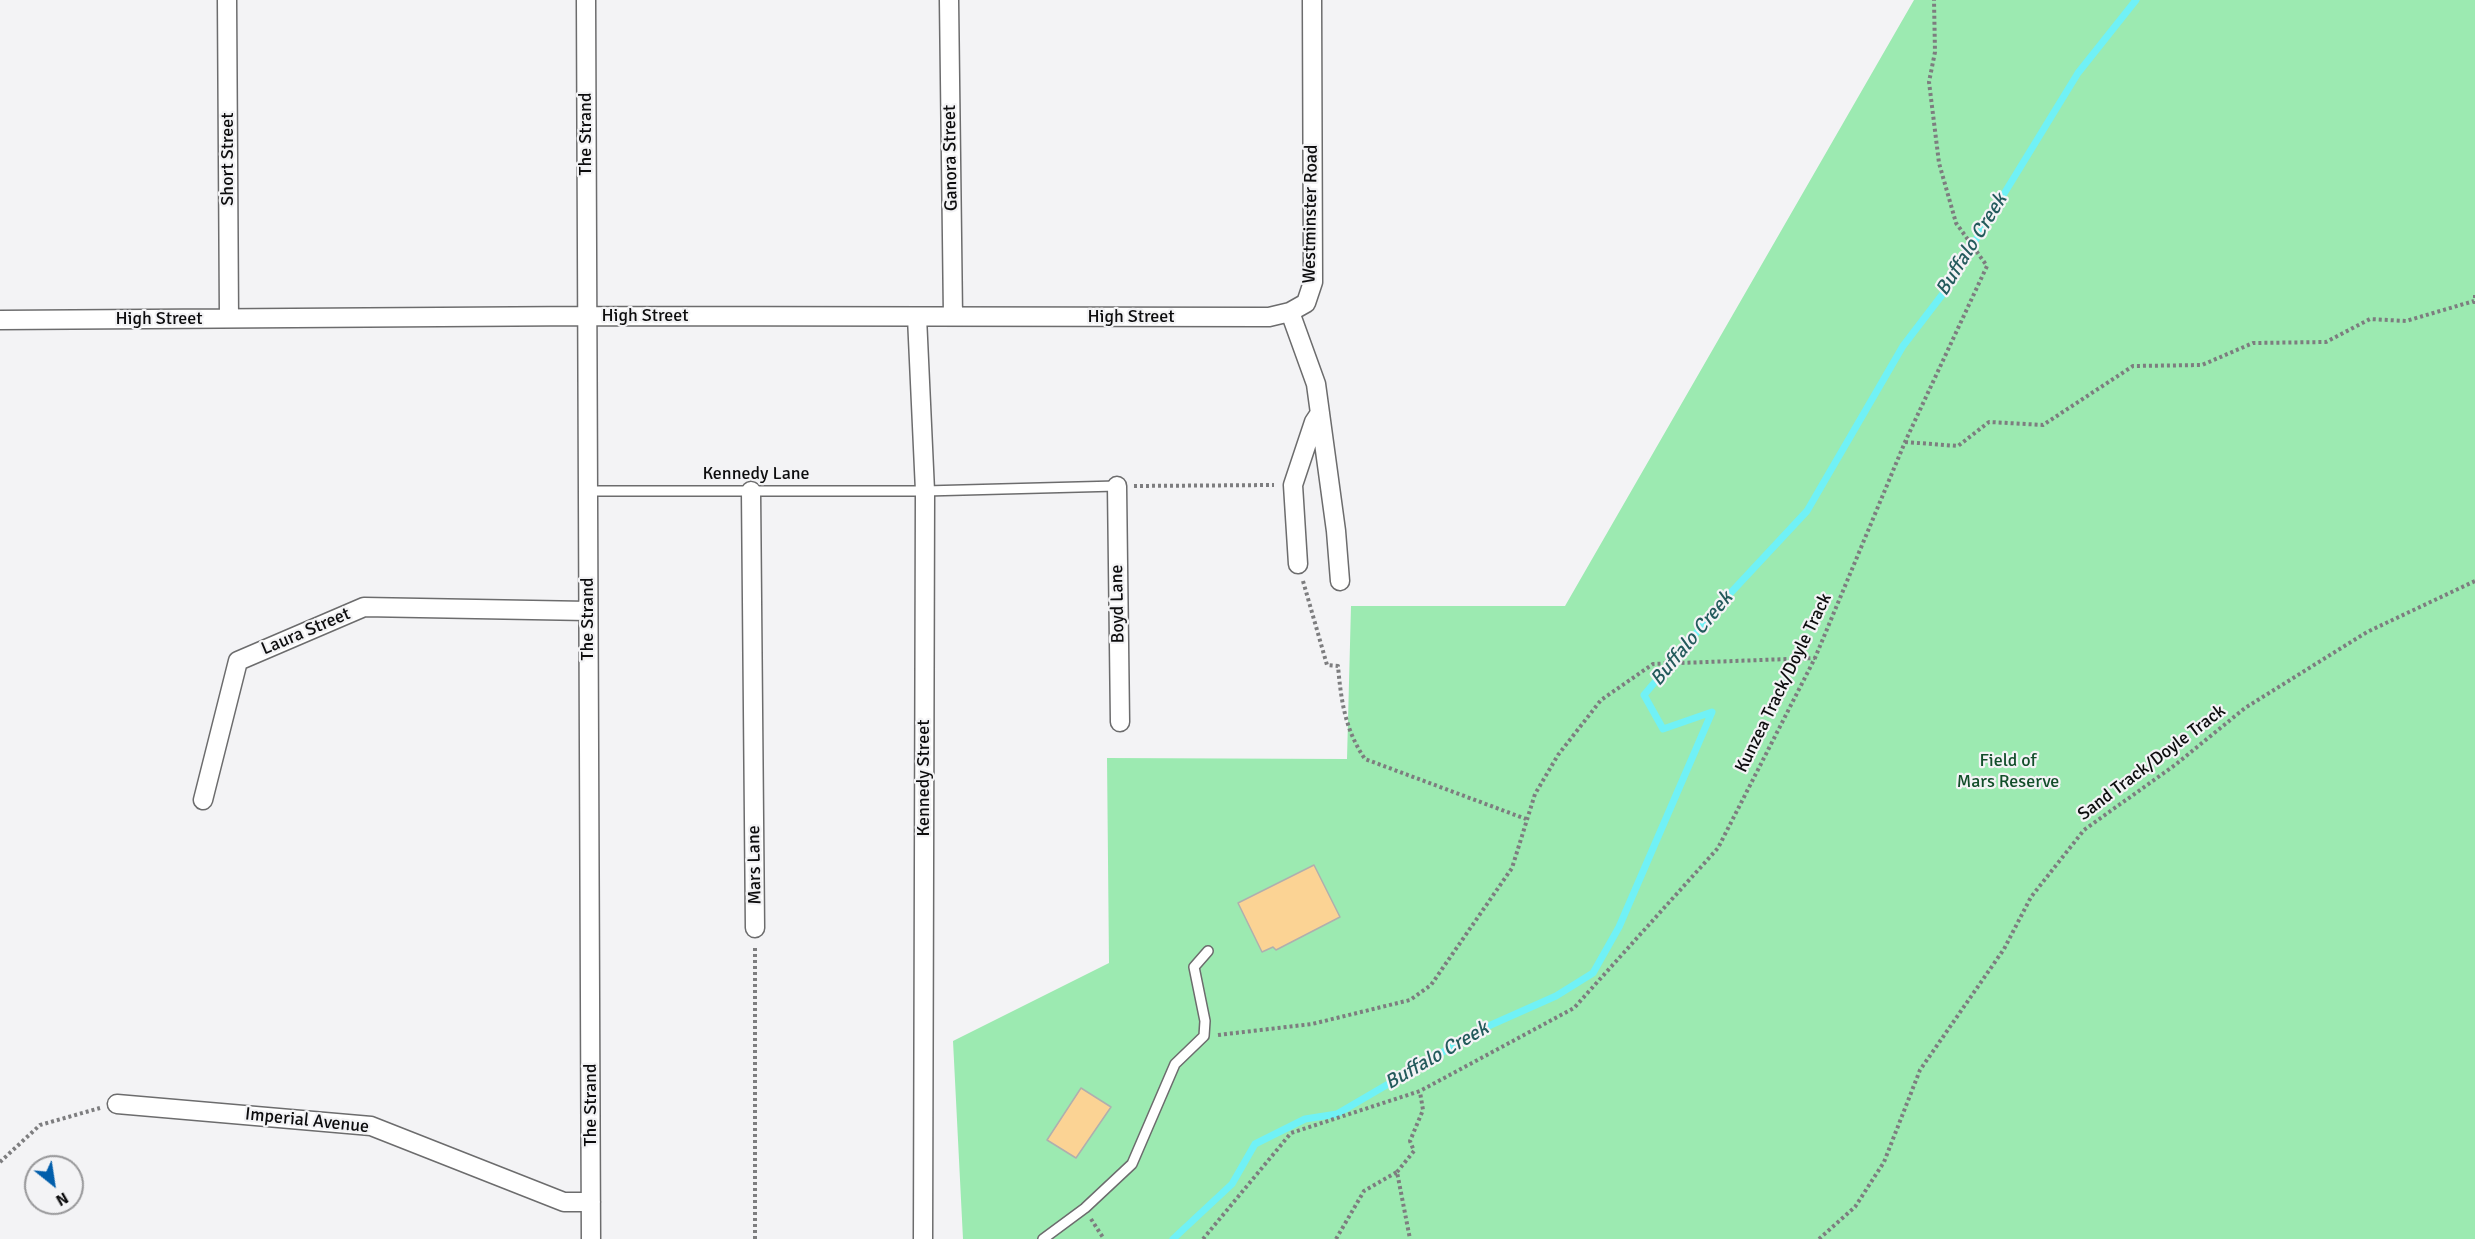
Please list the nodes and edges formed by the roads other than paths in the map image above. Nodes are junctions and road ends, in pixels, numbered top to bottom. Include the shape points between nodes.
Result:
1 (228, 0) edge
2 (586, 0) edge
3 (950, 0) edge
4 (1312, 0) edge
5 (1290, 312) junction
6 (587, 316) junction
7 (953, 316) junction
8 (917, 317) junction
9 (229, 318) junction
10 (0, 320) edge
11 (1320, 413) junction
12 (1117, 486) joint
13 (588, 491) junction
14 (751, 491) junction
15 (925, 491) junction
16 (1298, 564) road end
17 (1340, 581) dead end
18 (588, 611) junction
19 (1120, 722) dead end
20 (203, 800) dead end
21 (756, 928) road end
22 (1208, 951) dead end
23 (117, 1104) road end
24 (591, 1202) junction
25 (591, 1239) edge
26 (923, 1239) edge
27 (1044, 1239) edge

1 - 9 street, Short Street
2 - 6 street, The Strand
3 - 7 street, Ganora Street
4 - 5 street, Westminster Road via 1313,282 1306,303
5 - 7 street, High Street via 1269,317
5 - 11 street via 1316,384
6 - 8 street, High Street
6 - 9 street, High Street
6 - 13 street, The Strand
7 - 8 street, High Street
8 - 15 street, Kennedy Street
9 - 10 street, High Street
11 - 16 street via 1293,485
11 - 17 street
12 - 15 lane
12 - 19 street, Boyd Lane
13 - 14 lane, Kennedy Lane
13 - 18 street, The Strand
14 - 15 lane, Kennedy Lane
14 - 21 street, Mars Lane
15 - 26 street, Kennedy Street
18 - 20 street, Laura Street via 364,607 238,662
18 - 24 street, The Strand
22 - 27 lane via 1194,967 1205,1021 1204,1036 1175,1064 1132,1164 1085,1208
23 - 24 street, Imperial Avenue via 371,1126 564,1202
24 - 25 street, The Strand

